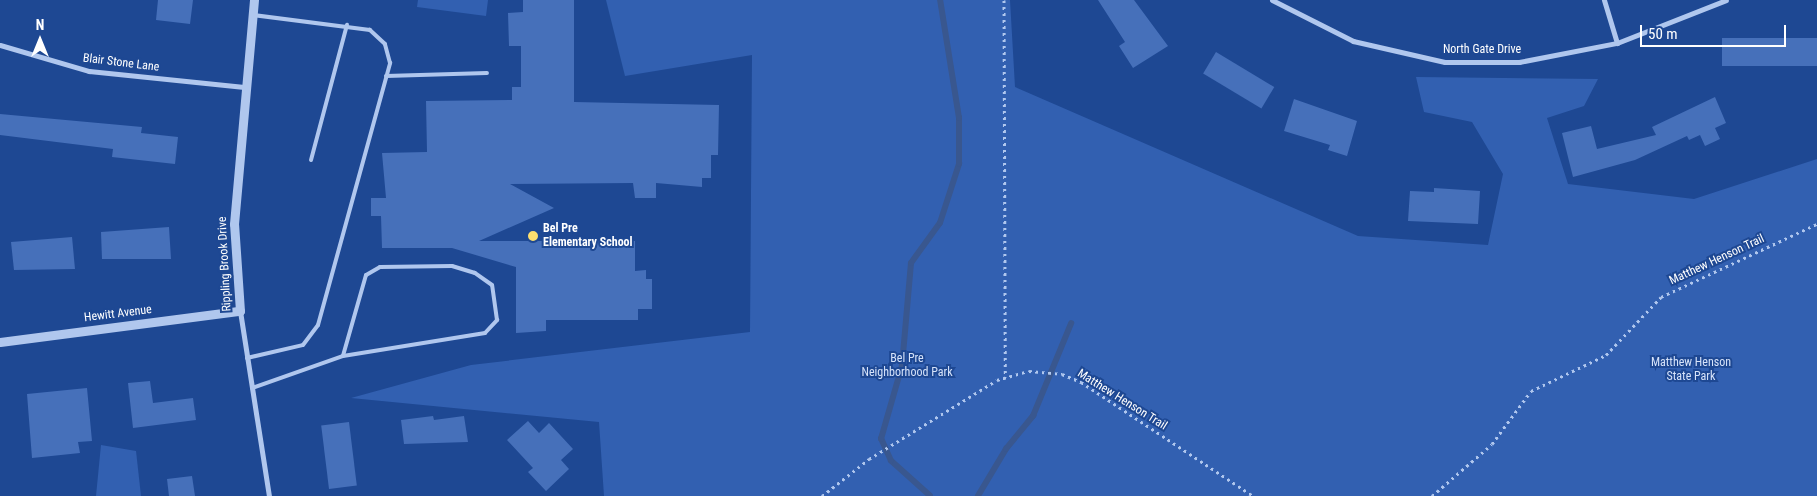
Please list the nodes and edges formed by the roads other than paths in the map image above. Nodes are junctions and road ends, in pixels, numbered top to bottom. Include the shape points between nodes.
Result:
1 (254, 0) edge
2 (1272, 0) edge
3 (1604, 0) edge
4 (1726, 0) edge
5 (252, 15) junction
6 (347, 25) junction
7 (1617, 44) junction
8 (0, 45) edge
9 (487, 73) dead end
10 (386, 76) junction
11 (244, 87) junction
12 (311, 160) dead end
13 (240, 311) junction
14 (0, 342) edge
15 (343, 356) junction
16 (247, 358) junction
17 (252, 388) junction
18 (269, 496) edge

1 - 5 street, Rippling Brook Drive
2 - 7 street, North Gate Drive via 1353,41 1446,62 1519,62
3 - 7 street
4 - 7 street, North Gate Drive
5 - 6 lane
5 - 11 street, Rippling Brook Drive
6 - 10 lane via 370,30 385,44 390,63
6 - 12 lane
8 - 11 street, Blair Stone Lane via 89,71
9 - 10 lane
10 - 16 lane via 318,325 303,345
11 - 13 street, Rippling Brook Drive via 234,224
13 - 14 street, Hewitt Avenue
13 - 16 street, Rippling Brook Drive
15 - 15 lane via 484,333 497,320 492,285 475,272 452,266 380,267 366,274
15 - 17 lane
16 - 17 street, Rippling Brook Drive
17 - 18 street, Rippling Brook Drive

